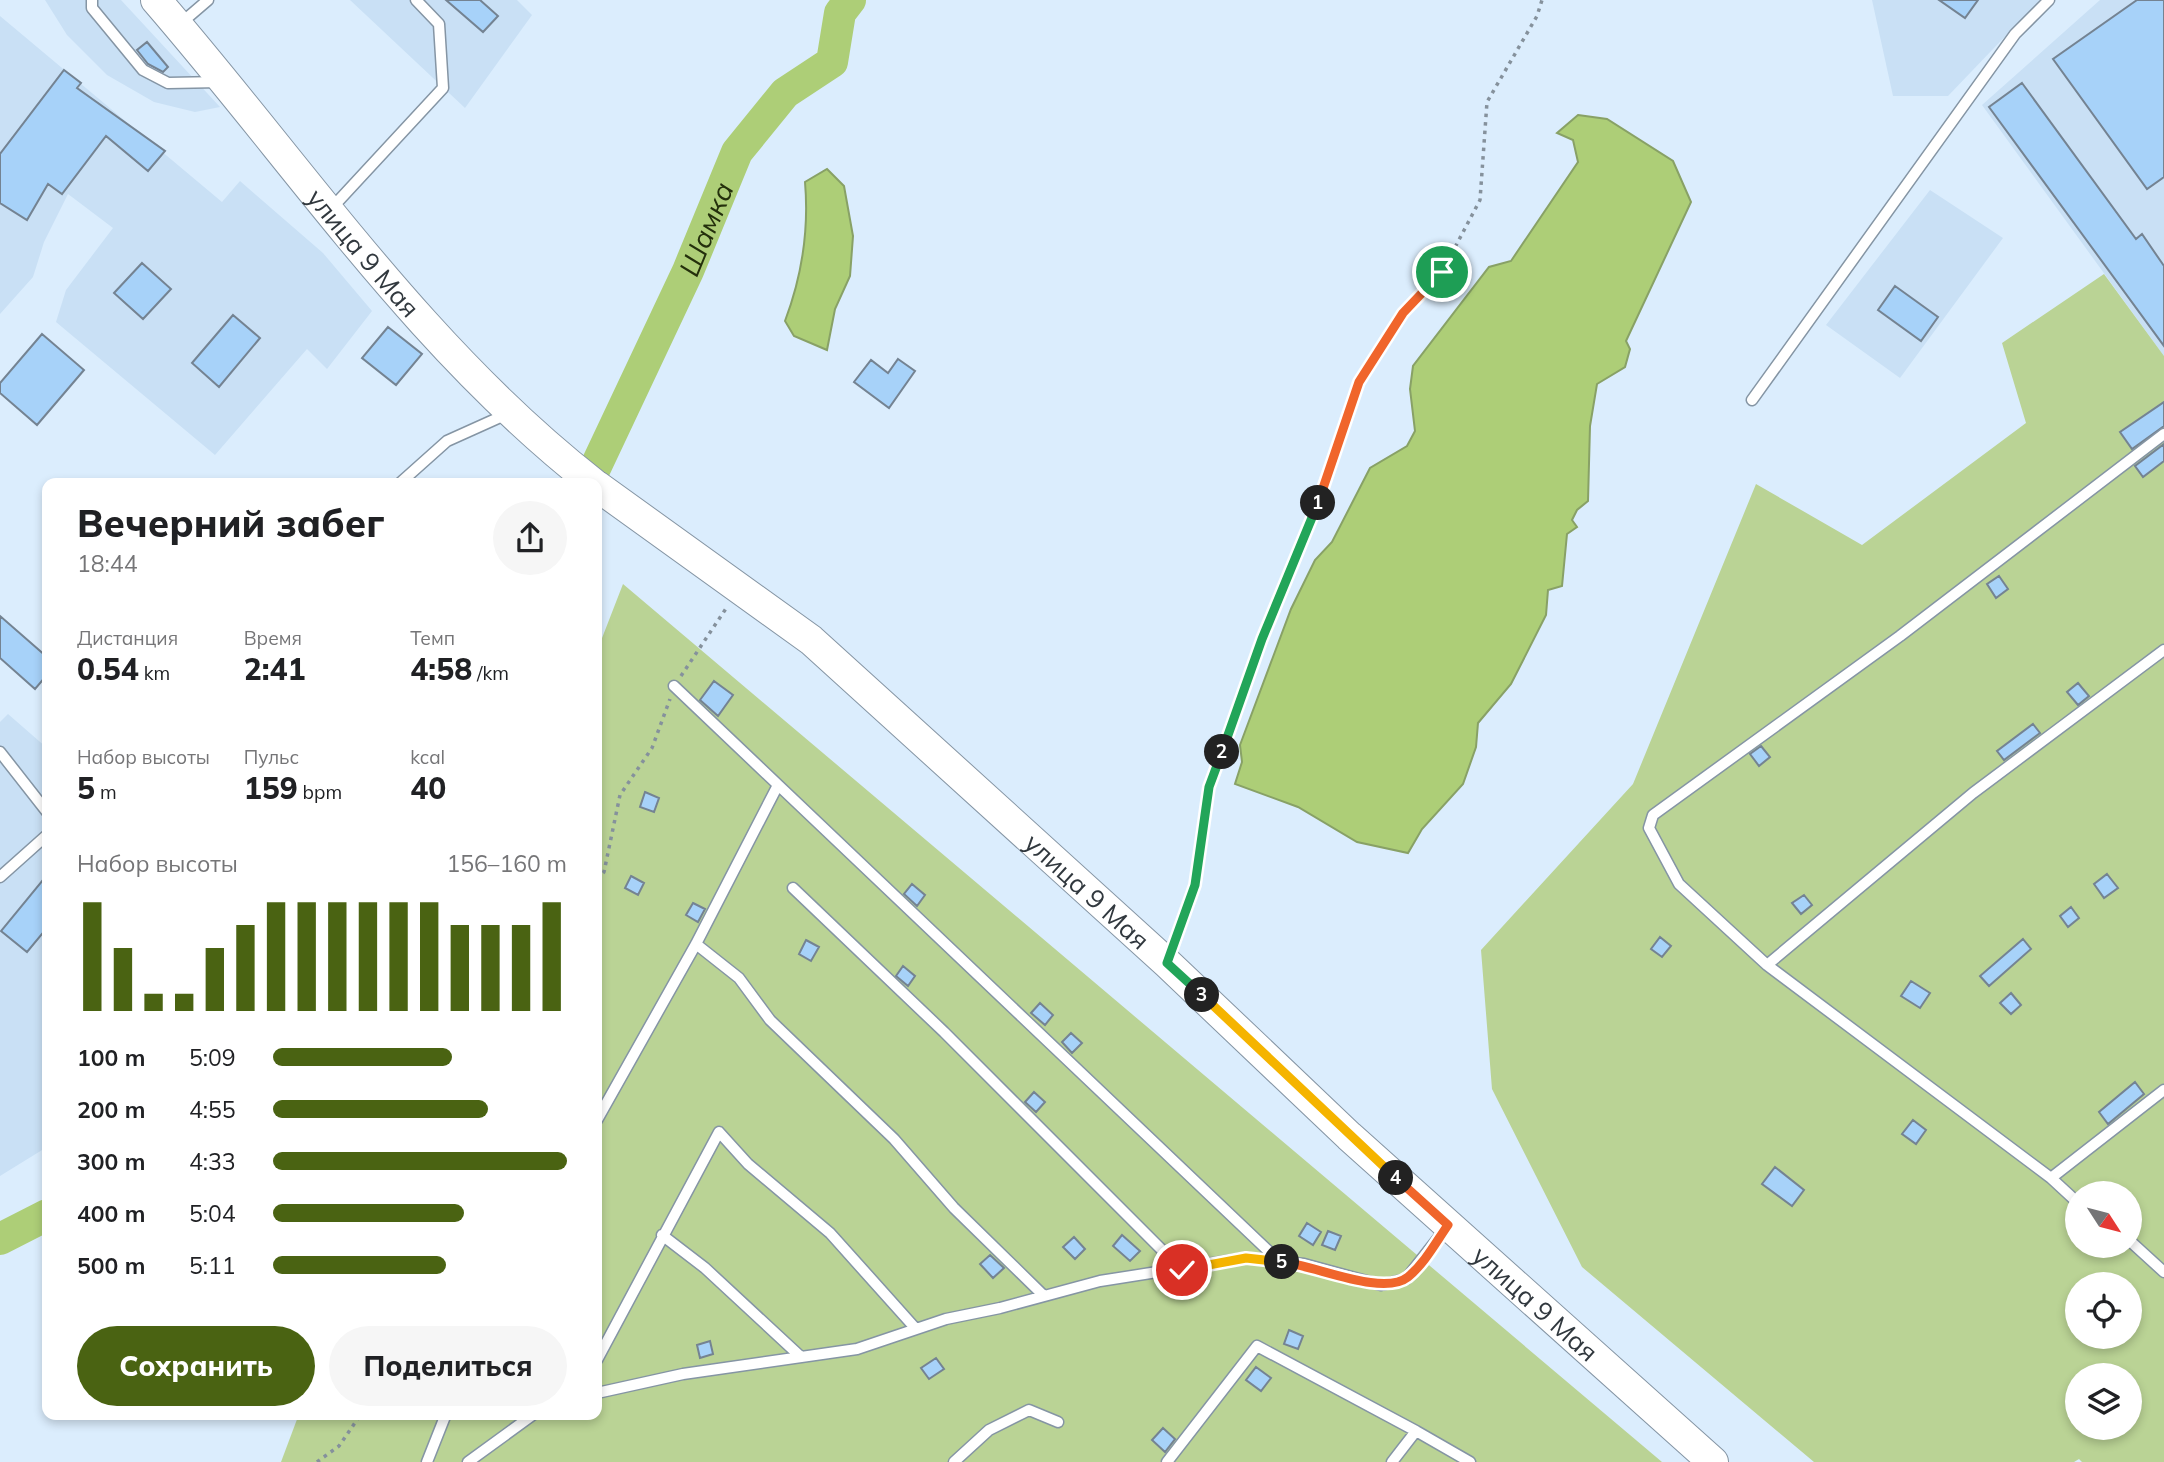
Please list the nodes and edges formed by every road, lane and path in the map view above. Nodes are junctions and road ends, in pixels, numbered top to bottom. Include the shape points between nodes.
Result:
1 (92, 0) edge
2 (156, 0) edge
3 (208, 0) edge
4 (416, 0) edge
5 (1542, 0) edge
6 (2049, 0) edge
7 (178, 26) junction
8 (224, 82) junction
9 (328, 212) junction
10 (1752, 400) dead end
11 (509, 412) junction
12 (2164, 435) edge
13 (406, 478) edge
14 (588, 478) edge
15 (602, 489) edge
16 (739, 588) junction
17 (2164, 650) edge
18 (674, 686) junction
19 (0, 752) edge
20 (778, 785) junction
21 (42, 806) edge
22 (42, 839) edge
23 (602, 874) edge
24 (0, 877) edge
25 (793, 888) dead end
26 (696, 944) junction
27 (1167, 963) junction
28 (1767, 965) junction
29 (2164, 1090) edge
30 (602, 1111) edge
31 (2051, 1178) junction
32 (2065, 1191) edge
33 (1448, 1225) junction
34 (662, 1235) junction
35 (2142, 1252) edge
36 (1279, 1261) junction
37 (1182, 1270) junction
38 (2164, 1272) edge
39 (1043, 1295) junction
40 (916, 1329) junction
41 (602, 1350) edge
42 (801, 1357) junction
43 (602, 1393) edge
44 (357, 1420) edge
45 (444, 1420) edge
46 (526, 1420) edge
47 (1058, 1422) dead end
48 (1416, 1431) junction
49 (317, 1462) edge
50 (427, 1462) edge
51 (468, 1462) edge
52 (954, 1462) edge
53 (1167, 1462) edge
54 (1392, 1462) edge
55 (1470, 1462) edge
56 (1713, 1462) edge

1 - 8 lane via 92,8 143,70 168,83
2 - 7 main road, улица 9 Мая
3 - 7 lane
4 - 9 lane via 439,23 443,88
5 - 27 path via 1488,102 1480,200 1442,272 1403,313 1359,382 1315,513 1262,639 1209,787 1195,885
6 - 10 lane via 2015,34
7 - 8 main road, улица 9 Мая
8 - 9 main road, улица 9 Мая
9 - 11 main road, улица 9 Мая via 378,273
11 - 13 lane via 447,441
11 - 14 main road, улица 9 Мая
12 - 28 lane via 1900,636 1653,815 1649,828 1679,884
15 - 16 main road, улица 9 Мая
16 - 18 path
16 - 27 main road, улица 9 Мая via 811,639
17 - 28 lane via 1973,793
18 - 20 lane
18 - 23 path via 652,748 620,795
19 - 21 lane
20 - 26 lane
20 - 36 lane
22 - 24 lane
25 - 37 lane
26 - 30 lane
26 - 39 lane via 739,978 770,1020 894,1139 954,1208
27 - 33 main road, улица 9 Мая
28 - 31 lane
29 - 31 lane
31 - 32 lane
33 - 36 lane via 1406,1279 1381,1285
33 - 56 main road, улица 9 Мая
34 - 40 lane via 719,1132 748,1164 830,1233
34 - 41 lane
34 - 42 lane via 705,1268
35 - 38 lane
36 - 37 lane via 1246,1258
37 - 39 lane via 1122,1277
39 - 40 lane
40 - 42 lane via 857,1349
42 - 43 lane via 683,1374
44 - 49 path via 339,1446
45 - 50 lane
46 - 51 lane
47 - 52 lane via 1029,1410 989,1430
48 - 53 lane via 1256,1346
48 - 54 lane
48 - 55 lane

